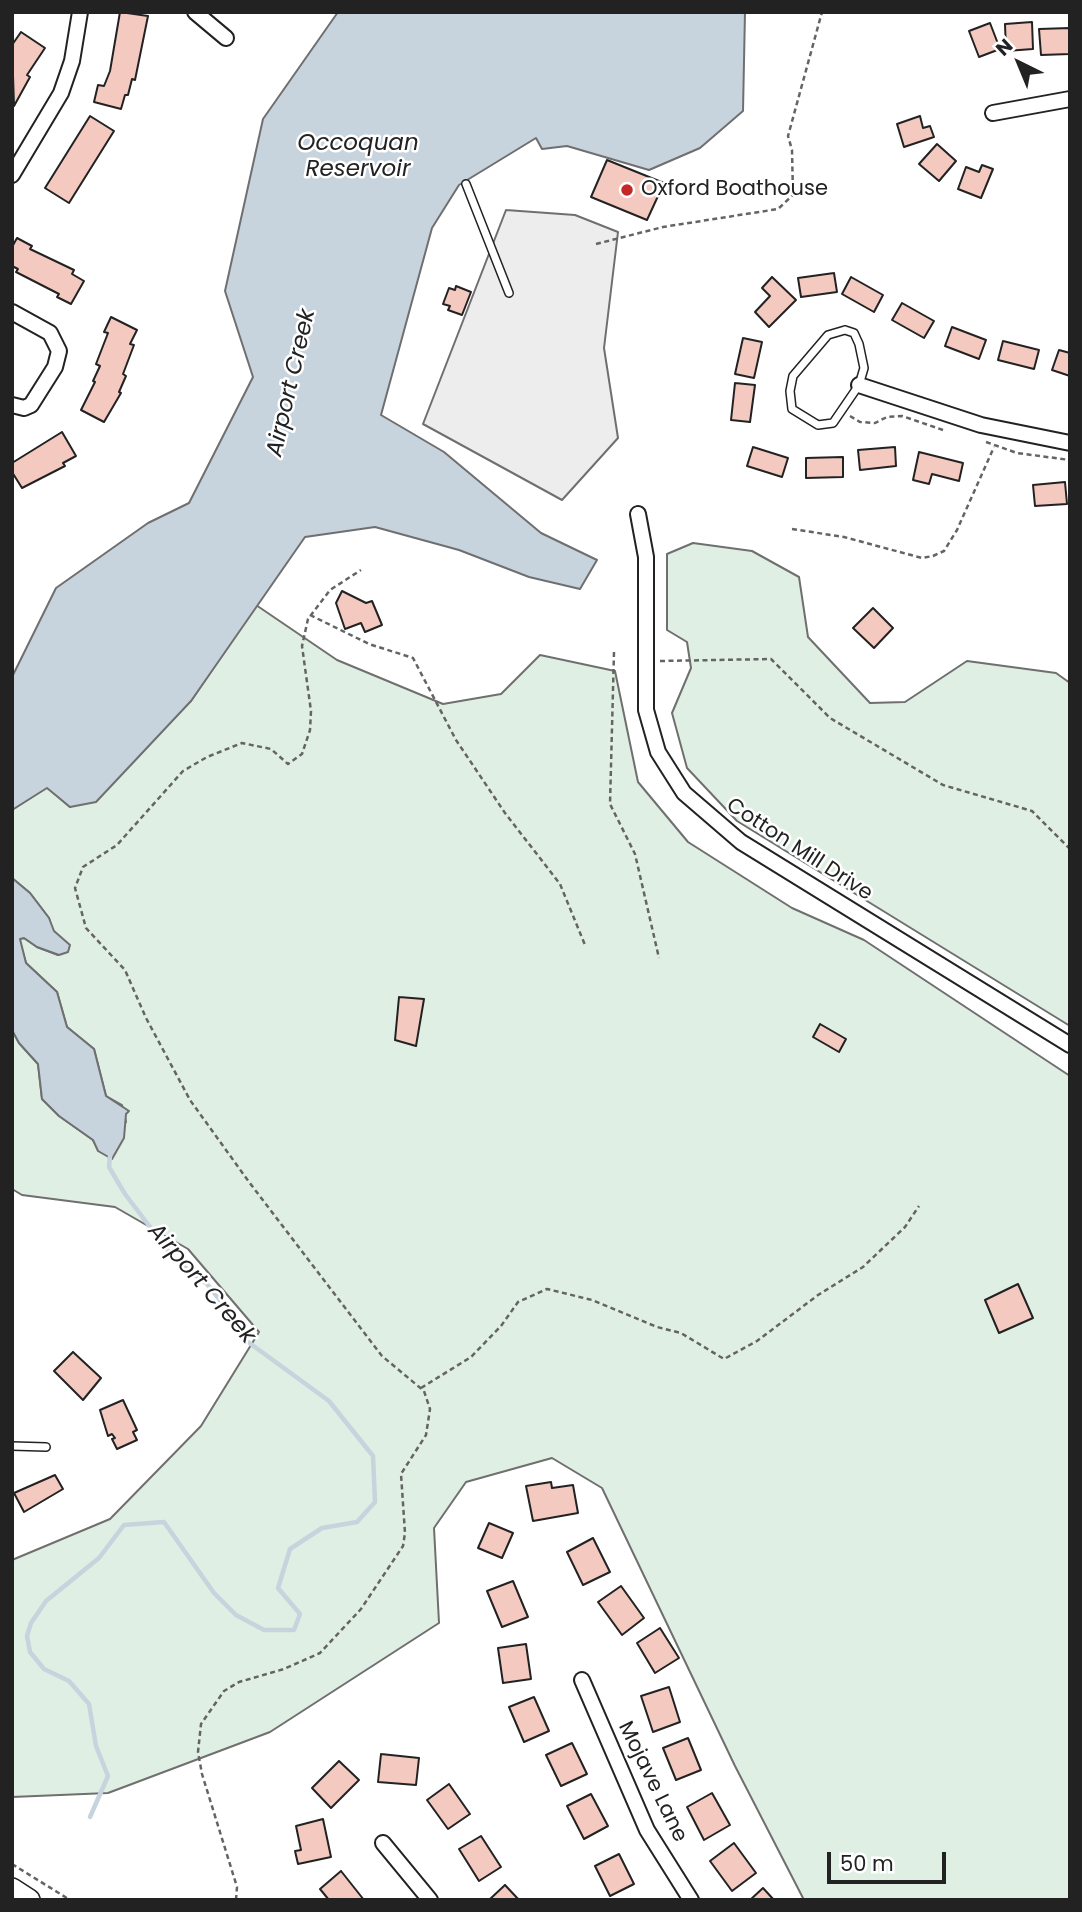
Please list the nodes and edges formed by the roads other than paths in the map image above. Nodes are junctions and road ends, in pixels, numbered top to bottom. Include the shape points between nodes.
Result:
1 (80, 12) edge
2 (195, 12) edge
3 (226, 38) dead end
4 (1070, 99) edge
5 (993, 113) dead end
6 (12, 175) edge
7 (466, 184) dead end
8 (509, 293) dead end
9 (12, 312) edge
10 (859, 385) junction
11 (12, 405) edge
12 (1070, 443) edge
13 (638, 514) dead end
14 (1070, 1045) edge
15 (12, 1446) edge
16 (46, 1447) dead end
17 (582, 1680) dead end
18 (383, 1843) dead end
19 (12, 1889) edge
20 (29, 1900) edge
21 (430, 1900) edge
22 (691, 1900) edge

1 - 6 street via 61,93
2 - 3 street
4 - 5 street
7 - 8 lane
9 - 11 street via 50,333 59,351 55,368 31,405
10 - 10 lane via 833,423 818,425 792,409 793,376 828,335 845,330 853,333 864,368
10 - 12 street via 981,425
13 - 14 street, Cotton Mill Drive via 646,557 646,710 658,752 684,793 741,842
15 - 16 lane
17 - 22 street, Mojave Lane via 647,1830
18 - 21 street
19 - 20 street

